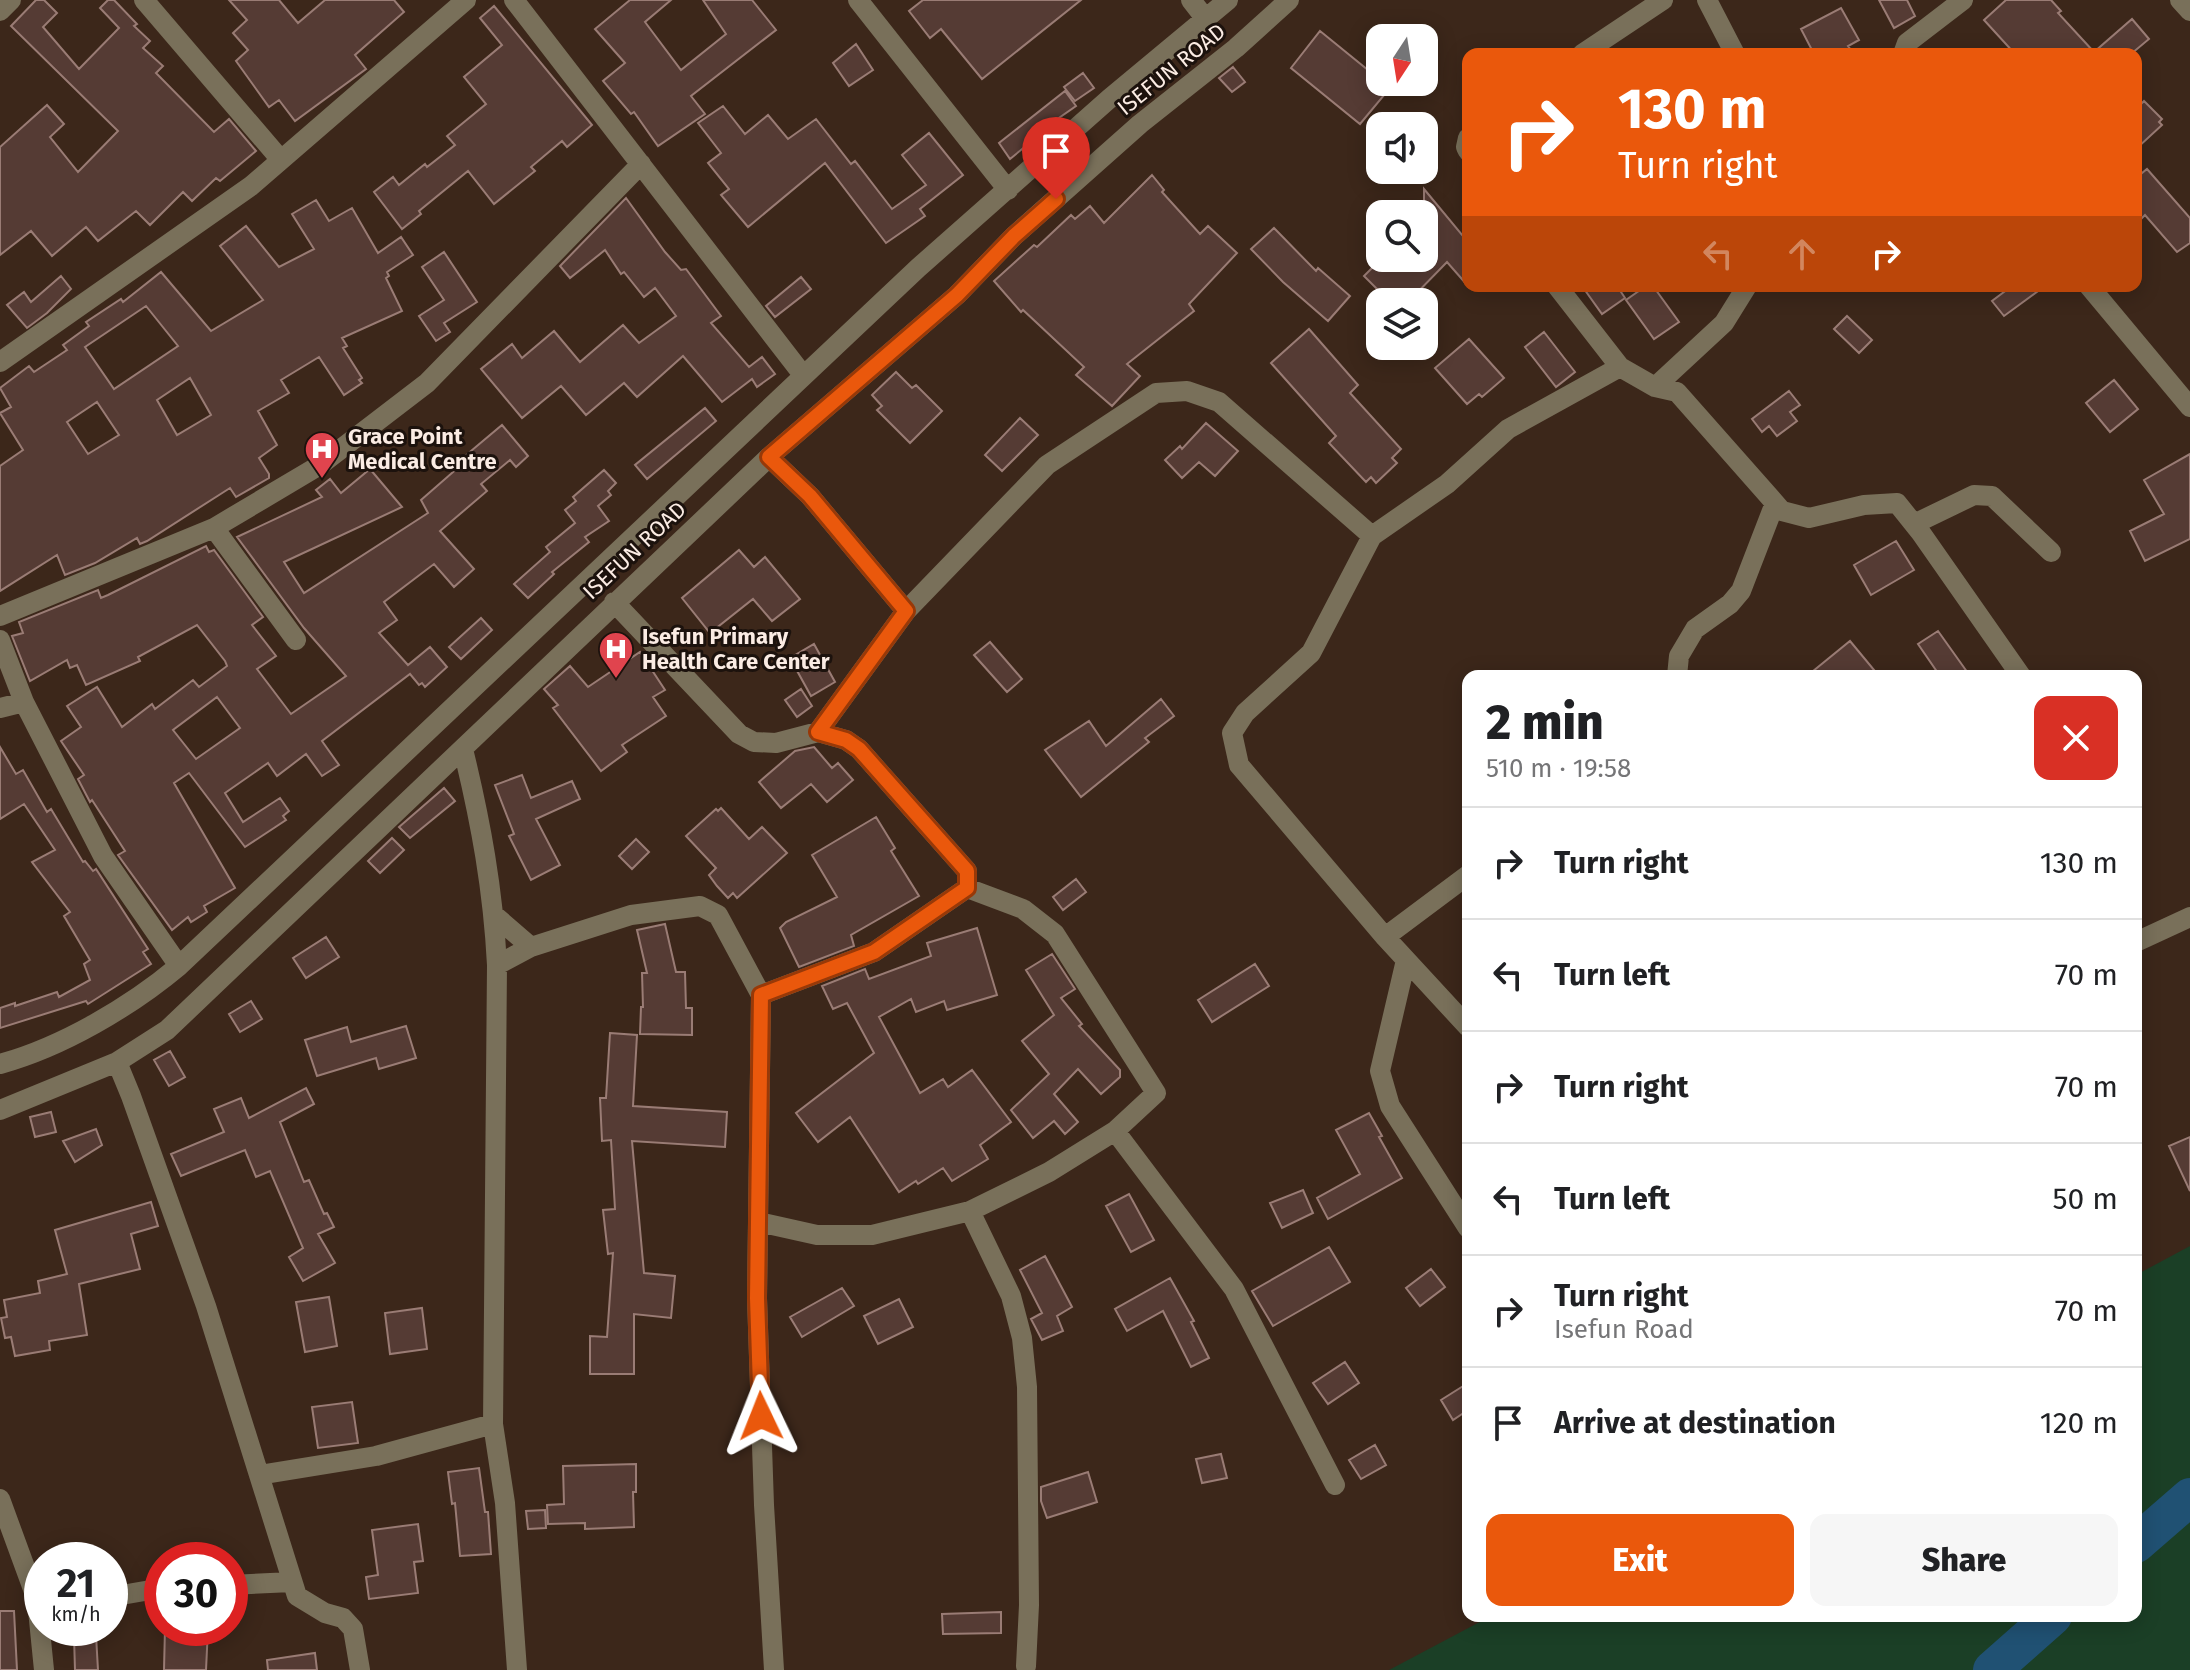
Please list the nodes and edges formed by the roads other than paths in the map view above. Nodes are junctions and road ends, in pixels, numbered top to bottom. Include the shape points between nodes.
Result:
1 (11, 0) edge
2 (144, 0) edge
3 (466, 0) edge
4 (514, 0) edge
5 (858, 0) edge
6 (1191, 0) edge
7 (1228, 0) edge
8 (1289, 0) edge
9 (1663, 0) edge
10 (1707, 0) edge
11 (1963, 0) edge
12 (2180, 0) edge
13 (0, 11) edge
14 (2190, 11) edge
15 (1205, 18) junction
16 (1591, 48) edge
17 (1732, 48) edge
18 (1905, 48) edge
19 (281, 160) junction
20 (641, 164) junction
21 (1008, 190) junction
22 (1562, 292) edge
23 (1743, 292) edge
24 (2094, 292) edge
25 (0, 362) edge
26 (1620, 367) junction
27 (803, 375) junction
28 (1655, 387) junction
29 (2190, 407) edge
30 (769, 457) junction
31 (1775, 503) junction
32 (1914, 524) junction
33 (214, 528) junction
34 (1372, 536) junction
35 (2051, 552) dead end
36 (614, 602) junction
37 (906, 611) junction
38 (0, 616) edge
39 (0, 640) edge
40 (296, 640) dead end
41 (1678, 670) edge
42 (2017, 670) edge
43 (24, 702) junction
44 (0, 708) edge
45 (818, 732) junction
46 (463, 749) junction
47 (1462, 879) edge
48 (967, 888) junction
49 (494, 915) junction
50 (2190, 917) edge
51 (1385, 937) junction
52 (2142, 939) edge
53 (531, 947) junction
54 (1406, 960) junction
55 (497, 965) junction
56 (179, 966) junction
57 (761, 995) junction
58 (1462, 1021) edge
59 (117, 1062) junction
60 (0, 1064) edge
61 (0, 1110) edge
62 (1115, 1131) junction
63 (970, 1211) junction
64 (1462, 1219) edge
65 (759, 1222) junction
66 (493, 1424) junction
67 (259, 1475) junction
68 (1335, 1485) dead end
69 (0, 1499) edge
70 (24, 1560) edge
71 (292, 1582) junction
72 (248, 1584) edge
73 (43, 1646) edge
74 (1026, 1666) dead end
75 (44, 1670) edge
76 (360, 1670) edge
77 (517, 1670) edge
78 (774, 1670) edge

1 - 13 street
2 - 19 street
3 - 19 street
4 - 20 street
5 - 21 street
6 - 15 street
7 - 15 street, ISEFUN ROAD
8 - 30 street, ISEFUN ROAD via 1140,124 1014,236 957,295
9 - 16 street
10 - 17 street
11 - 18 street
12 - 14 street
15 - 21 street, ISEFUN ROAD
19 - 25 street
20 - 27 street
20 - 33 street via 427,383 320,465
21 - 27 street, ISEFUN ROAD
22 - 26 street
23 - 28 street via 1724,323
24 - 29 street
26 - 28 street
26 - 34 street via 1508,429 1447,484
27 - 56 street, ISEFUN ROAD
28 - 31 street via 1677,392
30 - 36 street, ISEFUN ROAD
30 - 37 street via 810,496
31 - 32 street via 1782,511 1809,518 1897,503
31 - 41 street via 1741,591 1695,629 1679,656
32 - 35 street via 1962,499 1992,496
32 - 42 street
33 - 38 street
33 - 40 street
34 - 37 street via 1219,402 1187,391 1156,393 1047,465
34 - 51 street via 1311,653 1245,713 1232,733 1239,765
36 - 45 street via 739,734 754,742 776,743
36 - 46 street, ISEFUN ROAD
37 - 45 street
39 - 43 street
43 - 44 street
43 - 56 street via 103,856
45 - 48 street via 859,749 967,871
46 - 49 street via 483,833
46 - 59 street, ISEFUN ROAD via 167,1030
47 - 51 street
48 - 57 street via 874,952
48 - 62 street via 1023,909 1055,934 1156,1093
49 - 53 street
49 - 55 street
50 - 52 street
51 - 54 street
53 - 55 street
53 - 57 street via 631,915 700,906 718,915
54 - 58 street
54 - 64 street via 1380,1071 1390,1106
55 - 66 street
56 - 60 street, ISEFUN ROAD via 97,1021
57 - 65 street
59 - 61 street, ISEFUN ROAD
59 - 67 street via 206,1306
62 - 63 street via 1049,1172
62 - 68 street via 1234,1289
63 - 65 street via 872,1235 817,1235
63 - 74 street via 1011,1296 1022,1338 1027,1418
65 - 78 street via 757,1298
66 - 67 street via 376,1456
66 - 77 street via 505,1503
67 - 71 street
69 - 70 street
71 - 72 street
71 - 76 street via 297,1596 343,1618 353,1629
73 - 75 street

